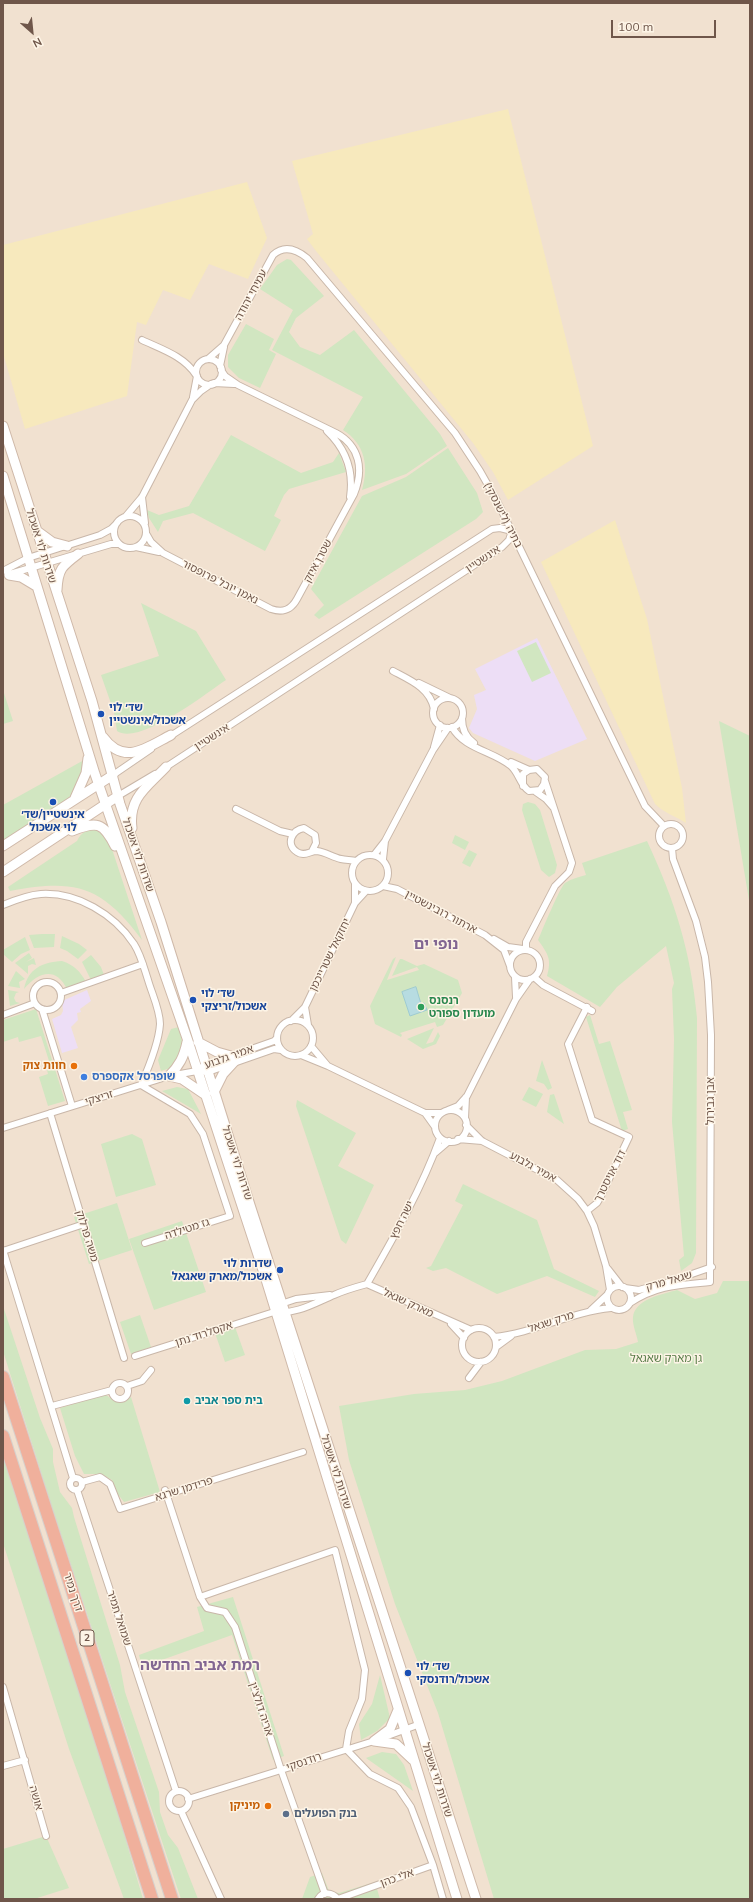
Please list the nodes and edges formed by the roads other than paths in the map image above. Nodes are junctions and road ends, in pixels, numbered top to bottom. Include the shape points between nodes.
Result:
1 (283, 249) joint
2 (142, 340) dead end
3 (224, 345) junction
4 (182, 360) junction
5 (205, 360) junction
6 (221, 368) junction
7 (197, 376) junction
8 (212, 384) junction
9 (238, 385) junction
10 (192, 400) junction
11 (3, 426) edge
12 (325, 429) junction
13 (3, 476) edge
14 (142, 497) junction
15 (349, 502) junction
16 (126, 516) junction
17 (116, 523) junction
18 (145, 524) junction
19 (37, 531) junction
20 (512, 531) junction
21 (146, 535) junction
22 (119, 544) junction
23 (67, 546) junction
24 (136, 547) junction
25 (163, 553) junction
26 (78, 554) junction
27 (45, 558) junction
28 (30, 563) junction
29 (5, 573) edge
30 (36, 586) junction
31 (57, 596) junction
32 (278, 611) joint
33 (392, 671) dead end
34 (410, 680) junction
35 (454, 700) junction
36 (434, 709) junction
37 (462, 718) junction
38 (440, 725) junction
39 (450, 728) junction
40 (100, 733) junction
41 (171, 735) junction
42 (86, 744) junction
43 (433, 750) junction
44 (166, 767) junction
45 (529, 770) junction
46 (113, 775) junction
47 (545, 781) junction
48 (99, 783) junction
49 (523, 786) junction
50 (536, 792) junction
51 (118, 796) junction
52 (72, 801) junction
53 (106, 804) junction
54 (554, 808) junction
55 (236, 809) dead end
56 (664, 826) junction
57 (280, 830) junction
58 (293, 834) junction
59 (52, 840) junction
60 (291, 840) junction
61 (385, 841) junction
62 (316, 842) junction
63 (3, 846) edge
64 (136, 848) junction
65 (672, 848) junction
66 (312, 851) junction
67 (324, 852) junction
68 (374, 855) junction
69 (340, 859) junction
70 (383, 859) junction
71 (356, 861) junction
72 (352, 870) junction
73 (3, 872) edge
74 (130, 875) junction
75 (387, 879) junction
76 (355, 884) junction
77 (382, 886) junction
78 (397, 889) junction
79 (366, 891) junction
80 (355, 902) junction
81 (3, 905) edge
82 (485, 935) junction
83 (524, 949) junction
84 (143, 964) junction
85 (510, 966) junction
86 (515, 977) junction
87 (532, 978) junction
88 (61, 993) junction
89 (516, 998) junction
90 (35, 1003) junction
91 (305, 1007) junction
92 (42, 1008) junction
93 (3, 1015) edge
94 (291, 1021) junction
95 (308, 1025) junction
96 (277, 1038) junction
97 (188, 1041) junction
98 (198, 1042) junction
99 (311, 1046) junction
100 (281, 1050) junction
101 (301, 1055) junction
102 (233, 1059) junction
103 (328, 1066) junction
104 (207, 1068) junction
105 (196, 1071) junction
106 (169, 1076) junction
107 (141, 1085) junction
108 (214, 1092) junction
109 (205, 1094) junction
110 (467, 1096) junction
111 (72, 1106) junction
112 (448, 1110) junction
113 (425, 1113) junction
114 (50, 1114) junction
115 (440, 1114) junction
116 (466, 1122) junction
117 (435, 1127) junction
118 (3, 1128) edge
119 (440, 1138) junction
120 (458, 1140) junction
121 (449, 1141) junction
122 (482, 1141) junction
123 (434, 1154) junction
124 (587, 1211) junction
125 (84, 1224) junction
126 (145, 1243) dead end
127 (3, 1250) edge
128 (606, 1266) junction
129 (712, 1267) junction
130 (710, 1282) joint
131 (367, 1284) junction
132 (624, 1288) junction
133 (609, 1293) junction
134 (336, 1294) junction
135 (282, 1303) junction
136 (630, 1303) junction
137 (611, 1308) junction
138 (590, 1310) junction
139 (274, 1312) junction
140 (285, 1314) junction
141 (448, 1321) junction
142 (471, 1330) junction
143 (512, 1335) junction
144 (494, 1337) junction
145 (464, 1338) junction
146 (496, 1347) junction
147 (135, 1356) dead end
148 (124, 1358) dead end
149 (474, 1361) junction
150 (482, 1362) junction
151 (475, 1368) junction
152 (151, 1370) dead end
153 (3, 1377) edge
154 (469, 1378) dead end
155 (127, 1386) junction
156 (112, 1390) junction
157 (52, 1406) junction
158 (3, 1436) edge
159 (303, 1452) dead end
160 (73, 1478) junction
161 (82, 1482) junction
162 (77, 1490) junction
163 (166, 1492) junction
164 (200, 1597) junction
165 (3, 1687) edge
166 (398, 1710) junction
167 (420, 1724) junction
168 (404, 1729) junction
169 (374, 1741) junction
170 (346, 1748) junction
171 (25, 1760) junction
172 (414, 1761) junction
173 (3, 1766) edge
174 (281, 1770) junction
175 (176, 1791) junction
176 (188, 1799) junction
177 (181, 1811) junction
178 (46, 1836) dead end
179 (433, 1865) junction
180 (325, 1894) junction
181 (152, 1899) edge
182 (172, 1899) edge
183 (221, 1899) edge
184 (318, 1899) edge
185 (338, 1899) edge
186 (443, 1899) edge
187 (457, 1899) edge
188 (476, 1899) edge

1 - 3 street, עמיחי יהודה via 270,259
1 - 20 street, בתיה (לישנסקי) via 296,251 312,262 455,434 480,471
2 - 4 street
3 - 5 street, עמיחי יהודה
3 - 6 street, עמיחי יהודה
4 - 5 street
4 - 7 street
5 - 6 street via 214,360
5 - 7 street via 197,367
6 - 8 street via 220,378
6 - 9 street, שטרן איזק via 225,376
7 - 8 street via 203,383
7 - 10 street
8 - 9 street, שטרן איזק
8 - 10 street via 200,391
9 - 12 street, שטרן איזק
10 - 14 street
11 - 19 street, שדרות לוי אשכול
12 - 15 street, שטרן איזק via 342,446 348,462 351,479
12 - 15 street, שטרן איזק via 343,437 358,458 359,480
13 - 28 street, שדרות לוי אשכול
14 - 16 street
14 - 18 street
15 - 32 street, שטרן איזק via 297,600 288,609
16 - 17 street
16 - 18 street via 135,516
17 - 22 street via 114,532
17 - 23 street via 100,535
18 - 21 street
19 - 23 street via 52,542
19 - 27 street, שדרות לוי אשכול
20 - 41 street, אינשטיין via 492,529
20 - 44 street, אינשטיין via 509,540 502,547
20 - 56 street, בתיה (לישנסקי) via 645,806
21 - 24 street via 143,542
21 - 25 street, נאמן יובל פרופסור
22 - 24 street via 127,548
22 - 26 street
23 - 27 street
24 - 25 street, נאמן יובל פרופסור
25 - 32 street, נאמן יובל פרופסור
26 - 27 street
26 - 31 street via 60,571
27 - 28 street
27 - 31 street, שדרות לוי אשכול
28 - 29 street
28 - 30 street, שדרות לוי אשכול
29 - 30 street via 21,577
30 - 42 street, שדרות לוי אשכול
31 - 40 street, שדרות לוי אשכול
33 - 34 street
34 - 35 street
34 - 36 street via 427,693
35 - 36 street via 442,700
35 - 37 street via 461,705
36 - 38 street via 435,719
37 - 39 street
37 - 45 street via 463,730 470,740
38 - 39 street
38 - 43 street
39 - 43 street
39 - 49 street via 470,744 511,766
40 - 41 street via 110,746 122,753 142,749
40 - 46 street, שדרות לוי אשכול
41 - 46 street, אינשטיין
42 - 48 street, שדרות לוי אשכול
42 - 52 street via 88,768
43 - 61 street
44 - 51 street, אינשטיין
44 - 64 street via 133,804 131,822
45 - 47 street via 540,771
45 - 49 street via 524,774
46 - 48 street, אינשטיין
46 - 51 street, שדרות לוי אשכול
47 - 50 street via 542,788
47 - 54 street
48 - 52 street, אינשטיין
48 - 53 street, שדרות לוי אשכול
49 - 50 street via 528,791
50 - 54 street
51 - 53 street, אינשטיין
51 - 64 street, שדרות לוי אשכול
52 - 63 street, אינשטיין
53 - 59 street, אינשטיין
53 - 74 street, שדרות לוי אשכול
54 - 83 street via 572,863 571,868 555,886
55 - 57 street
56 - 65 street via 659,838 665,847
56 - 65 street via 672,824 681,830 681,842
57 - 58 street
57 - 60 street
58 - 60 street
58 - 62 street via 300,829 308,829
59 - 73 street, אינשטיין
59 - 74 street via 83,826 102,826 107,830
60 - 66 street via 293,848 300,854
61 - 68 street
61 - 70 street
62 - 66 street
62 - 67 street
64 - 98 street, שדרות לוי אשכול
65 - 129 street, אבן גבירול via 673,859 696,921 705,957 711,1019
66 - 67 street
67 - 69 street
68 - 70 street
68 - 71 street via 366,855
69 - 71 street
69 - 72 street
70 - 75 street via 388,870
71 - 72 street
72 - 76 street
74 - 97 street, שדרות לוי אשכול
75 - 77 street
75 - 78 street, ארתור רובינשטיין
76 - 79 street
76 - 80 street, יחזקאל שטרייכמן
77 - 78 street, ארתור רובינשטיין
77 - 79 street via 376,890
78 - 82 street, ארתור רובינשטיין
79 - 80 street, יחזקאל שטרייכמן
80 - 91 street, יחזקאל שטרייכמן
81 - 84 street via 41,894 65,896 88,904 120,927 134,944
82 - 83 street, ארתור רובינשטיין via 508,947
82 - 85 street, ארתור רובינשטיין via 504,950
83 - 85 street via 514,954
83 - 87 street via 534,952 540,958 541,967
84 - 88 street
84 - 107 street via 160,1026
85 - 86 street
86 - 87 street via 522,980
86 - 89 street
87 - 89 street
87 - 124 street, דוד אויסטרך via 589,1009 568,1044 592,1120 629,1138 600,1198
88 - 90 street via 53,983 45,982 35,990
88 - 92 street via 56,1007 49,1010
89 - 110 street
90 - 92 street
90 - 93 street
91 - 94 street, יחזקאל שטרייכמן
91 - 95 street
92 - 111 street
94 - 95 street via 298,1020
94 - 96 street via 281,1027
95 - 99 street via 313,1034
96 - 100 street
96 - 102 street, אמיר גלבוע
97 - 105 street, שדרות לוי אשכול
97 - 106 street via 184,1056
98 - 102 street
98 - 104 street, שדרות לוי אשכול
99 - 101 street
99 - 103 street
100 - 101 street via 292,1056
100 - 102 street, אמיר גלבוע via 274,1049
101 - 103 street
102 - 104 street, אמיר גלבוע
102 - 108 street
103 - 113 street
104 - 105 street, אמיר גלבוע
104 - 108 street, שדרות לוי אשכול
105 - 106 street, זריצקי
105 - 109 street, שדרות לוי אשכול
106 - 107 street, זריצקי
106 - 109 street via 182,1079
107 - 111 street, זריצקי
107 - 126 street, גז מטילדה via 190,1114 203,1134 230,1216
108 - 135 street, שדרות לוי אשכול
109 - 139 street, שדרות לוי אשכול via 264,1273
110 - 112 street via 458,1106
110 - 116 street via 464,1109
111 - 114 street, זריצקי
112 - 115 street
112 - 116 street via 458,1112
113 - 115 street
113 - 117 street
114 - 118 street, זריצקי
114 - 125 street, משה פרלוק
115 - 117 street
116 - 120 street via 465,1132
116 - 122 street, אמיר גלבוע
117 - 119 street
119 - 121 street
119 - 123 street, ישה חפץ
120 - 121 street
120 - 122 street, אמיר גלבוע
121 - 123 street, ישה חפץ
122 - 124 street, אמיר גלבוע via 557,1180
123 - 131 street, ישה חפץ via 390,1245
124 - 128 street, אמיר גלבוע
125 - 127 street
125 - 148 street, משה פרלוק
127 - 157 street
128 - 132 street, אמיר גלבוע
128 - 133 street, אמיר גלבוע
129 - 130 street, אבן גבירול
129 - 132 street, שגאל מרק via 687,1277 639,1290
130 - 136 street, שגאל מרק via 662,1287 651,1290
131 - 134 street
131 - 141 street, מארק שגאל
132 - 133 street via 617,1286
132 - 136 street via 630,1295
133 - 137 street via 607,1302
133 - 138 street, מרק שגאל
134 - 135 street
134 - 140 street
135 - 139 street
135 - 140 street, שדרות לוי אשכול
136 - 137 street via 623,1310
137 - 138 street, מרק שגאל
138 - 143 street, מרק שגאל
139 - 140 street
139 - 147 street, אקסלרוד נתן
139 - 166 street, שדרות לוי אשכול
140 - 167 street, שדרות לוי אשכול
141 - 142 street
141 - 145 street
142 - 144 street via 482,1328
142 - 145 street
143 - 144 street, מרק שגאל
143 - 146 street, מרק שגאל
144 - 146 street
145 - 149 street via 464,1354
146 - 150 street via 491,1357
149 - 150 street
149 - 151 street
150 - 151 street
151 - 154 street
152 - 155 street via 142,1381
153 - 182 highway, דרך נמיר / 2
155 - 156 street via 118,1382 113,1385
155 - 156 street via 127,1394 120,1399 113,1395
156 - 157 street
157 - 160 street
158 - 181 highway, דרך נמיר / 2
159 - 163 street, פרידמן שרגא
160 - 161 street
160 - 162 street via 70,1486
161 - 162 street
161 - 163 street, פרידמן שרגא via 100,1478 110,1484 120,1509
162 - 175 street, שמואל תמיר
163 - 164 street
164 - 170 street via 335,1550 365,1670 362,1699 349,1731
164 - 174 street, אריה דולצ'ין via 207,1608 225,1612 235,1627
165 - 171 street, אושה
166 - 168 street, שדרות לוי אשכול
166 - 169 street via 390,1729
167 - 168 street, רודנסקי
167 - 188 street, שדרות לוי אשכול
168 - 169 street, רודנסקי
168 - 172 street, שדרות לוי אשכול
169 - 170 street, רודנסקי
169 - 172 street via 396,1744
170 - 174 street, רודנסקי
170 - 179 street via 370,1774 398,1788 411,1807
171 - 173 street
171 - 178 street, אושה
172 - 187 street, שדרות לוי אשכול
174 - 176 street, רודנסקי
174 - 180 street, אריה דולצ'ין
175 - 176 street via 185,1793
175 - 177 street via 169,1799 170,1805 174,1810
176 - 177 street via 187,1806
177 - 183 street
179 - 185 street, אלי כהן
179 - 186 street
180 - 184 street
180 - 185 street via 333,1894

